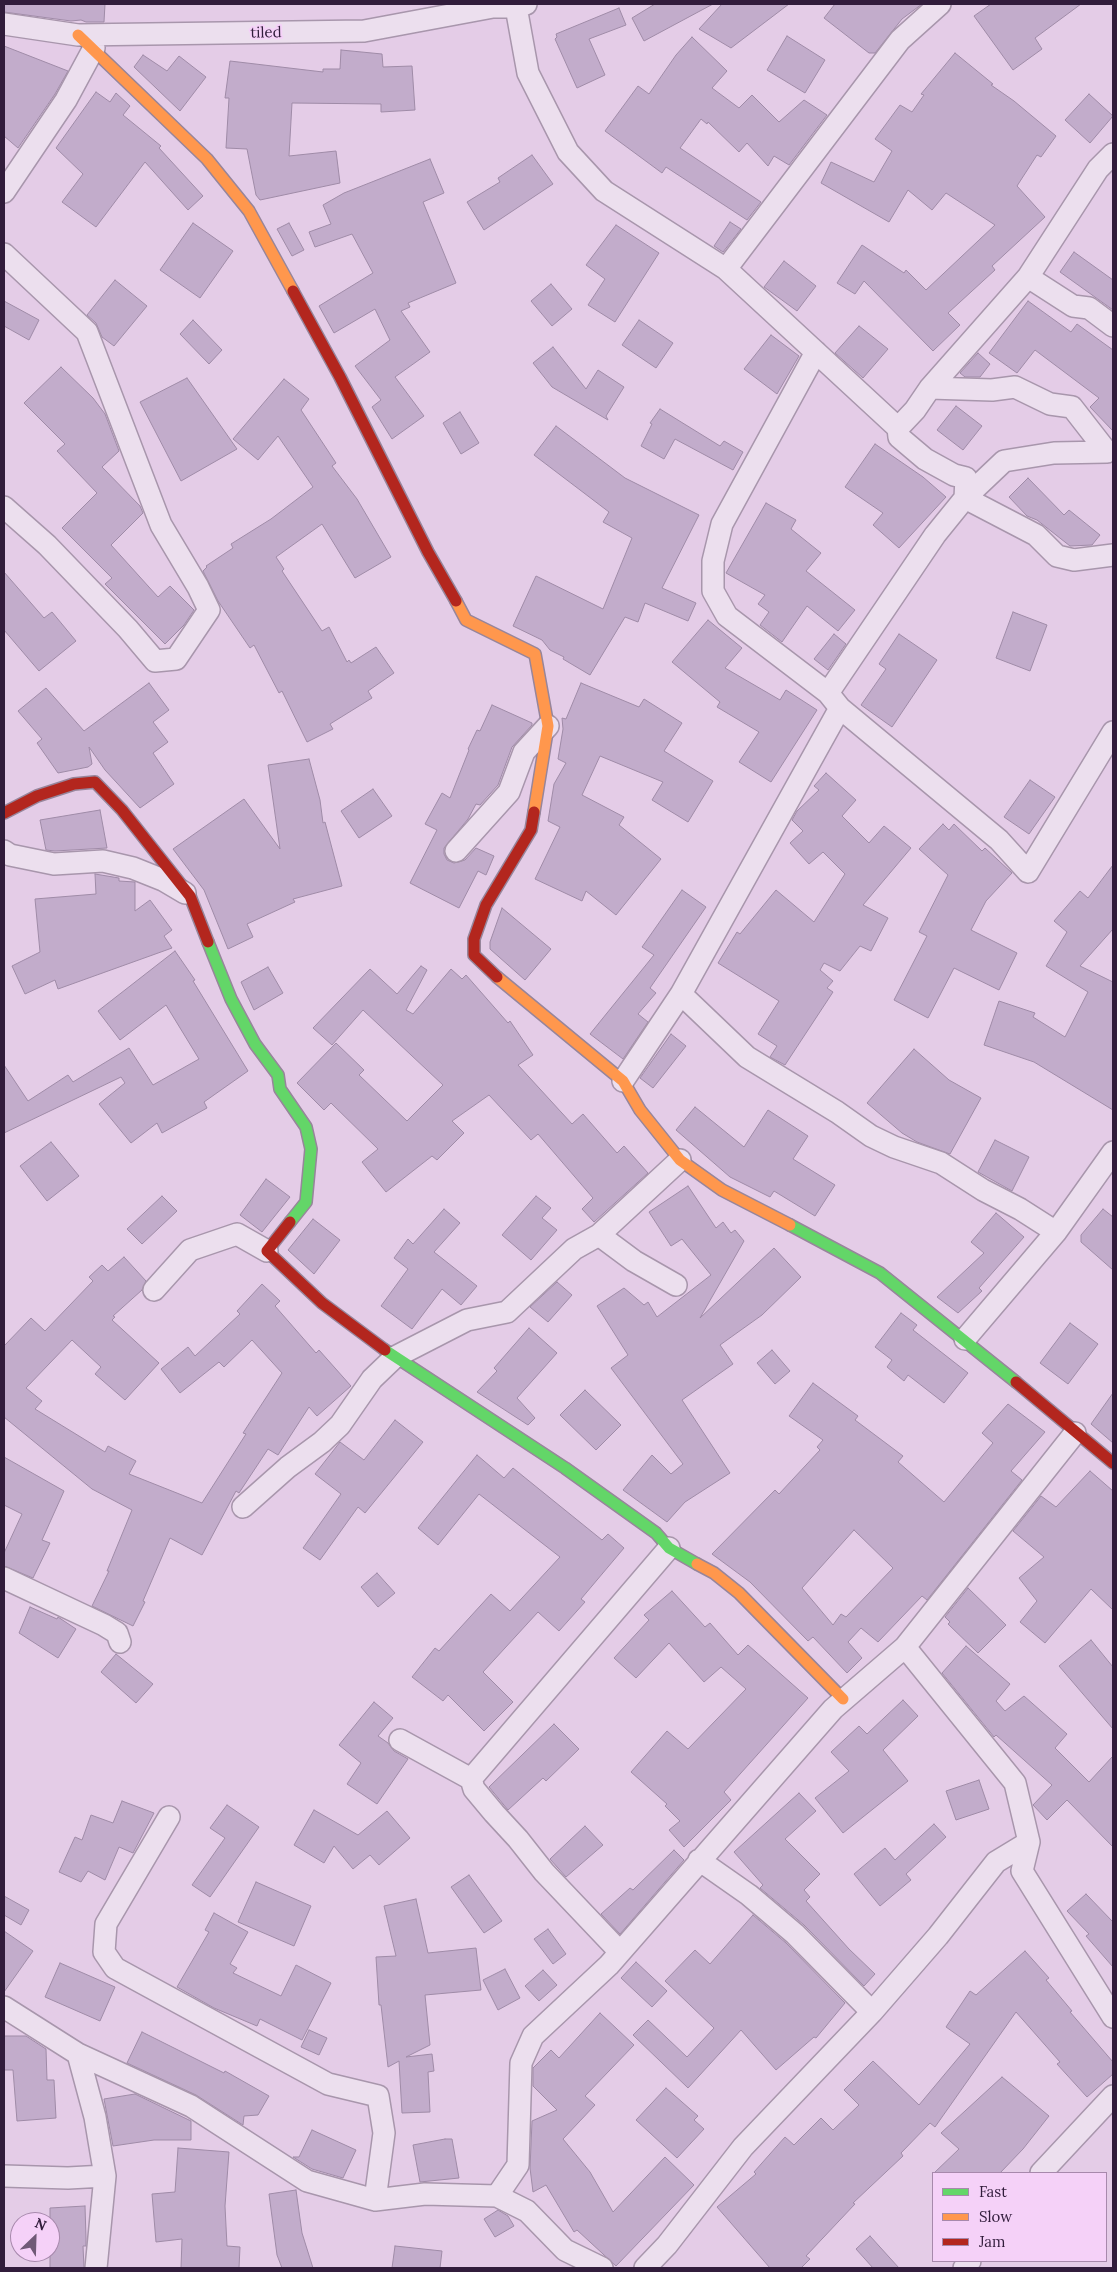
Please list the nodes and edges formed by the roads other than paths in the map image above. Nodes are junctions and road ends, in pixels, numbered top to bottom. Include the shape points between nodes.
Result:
1 (940, 4) edge
2 (521, 6) edge
3 (4, 24) edge
4 (86, 41) junction
5 (1113, 154) edge
6 (4, 192) edge
7 (4, 254) edge
8 (726, 269) junction
9 (1028, 277) junction
10 (1113, 326) edge
11 (816, 352) junction
12 (930, 388) junction
13 (898, 428) junction
14 (1110, 447) edge
15 (965, 498) junction
16 (4, 507) edge
17 (1113, 555) edge
18 (834, 700) junction
19 (548, 726) junction
20 (1113, 732) edge
21 (4, 813) edge
22 (4, 851) edge
23 (456, 851) dead end
24 (190, 896) junction
25 (681, 994) junction
26 (623, 1081) junction
27 (1113, 1152) edge
28 (680, 1160) junction
29 (1056, 1232) junction
30 (599, 1235) junction
31 (267, 1250) junction
32 (676, 1285) dead end
33 (154, 1290) dead end
34 (965, 1339) junction
35 (395, 1357) junction
36 (1075, 1433) junction
37 (1113, 1464) edge
38 (243, 1507) dead end
39 (669, 1548) junction
40 (4, 1578) edge
41 (120, 1642) dead end
42 (905, 1647) junction
43 (843, 1699) junction
44 (400, 1740) dead end
45 (471, 1779) junction
46 (169, 1816) dead end
47 (1029, 1842) junction
48 (699, 1860) junction
49 (620, 1952) junction
50 (4, 2008) edge
51 (872, 2012) junction
52 (1113, 2017) edge
53 (78, 2054) junction
54 (1113, 2096) edge
55 (1042, 2172) edge
56 (4, 2176) edge
57 (105, 2176) junction
58 (497, 2196) junction
59 (375, 2200) junction
60 (96, 2268) edge
61 (602, 2268) edge
62 (645, 2268) edge

1 - 8 street via 900,40
2 - 4 street, tiled via 494,7 364,31
2 - 8 street via 528,73 568,152 604,191
3 - 4 street, tiled
4 - 6 street via 66,100
4 - 19 street via 207,159 249,211 340,377 466,620 535,654
5 - 9 street via 1098,169
7 - 16 street via 87,332 161,526 209,610 176,659 155,661 47,545
8 - 11 street
9 - 10 street via 1073,306 1089,308
9 - 12 street
11 - 13 street
11 - 18 street via 722,524 713,560 713,592 727,616
12 - 13 street
12 - 14 street via 992,390 1015,387 1050,404 1072,407
13 - 15 street via 899,437 925,459 966,478
14 - 15 street via 1004,461
15 - 17 street via 1036,535 1057,556 1074,560
15 - 18 street via 935,535
18 - 20 street via 999,840 1028,872
18 - 25 street
19 - 23 street via 524,752 510,792
19 - 26 street via 532,830 486,905 474,938 474,955
21 - 24 street via 37,796 74,784 95,782 122,810
22 - 24 street via 54,864 103,862 133,868
24 - 31 street via 230,999 255,1044 278,1075 280,1089 306,1127 311,1149 306,1202
25 - 26 street
25 - 29 street via 747,1057 871,1136 941,1163
26 - 28 street via 640,1110
27 - 29 street
28 - 30 street
28 - 34 street via 722,1190 880,1273
29 - 34 street
30 - 32 street via 634,1261
30 - 35 street via 574,1249 507,1312 467,1320
31 - 33 street via 237,1234 190,1250
31 - 35 street via 322,1303
34 - 36 street
35 - 38 street via 372,1378 340,1425
35 - 39 street via 601,1493 656,1533
36 - 37 street
36 - 42 street
39 - 43 street via 714,1573 740,1594
39 - 45 street
40 - 41 street via 97,1621 117,1633
42 - 43 street
42 - 47 street via 1015,1783
43 - 48 street
44 - 45 street
45 - 49 street via 474,1789 544,1872
46 - 59 street via 106,1924 104,1952 115,1968 328,2084 378,2096 384,2133
47 - 51 street via 996,1862
47 - 52 street via 1022,1871
48 - 49 street
48 - 51 street via 795,1934
49 - 58 street via 533,2036 520,2063 518,2165
50 - 53 street
51 - 62 street via 742,2146 667,2245
53 - 57 street via 95,2117
53 - 59 street via 191,2106 307,2181
54 - 55 street
56 - 57 street
57 - 60 street
58 - 59 street via 425,2194
58 - 61 street via 526,2211 565,2250

